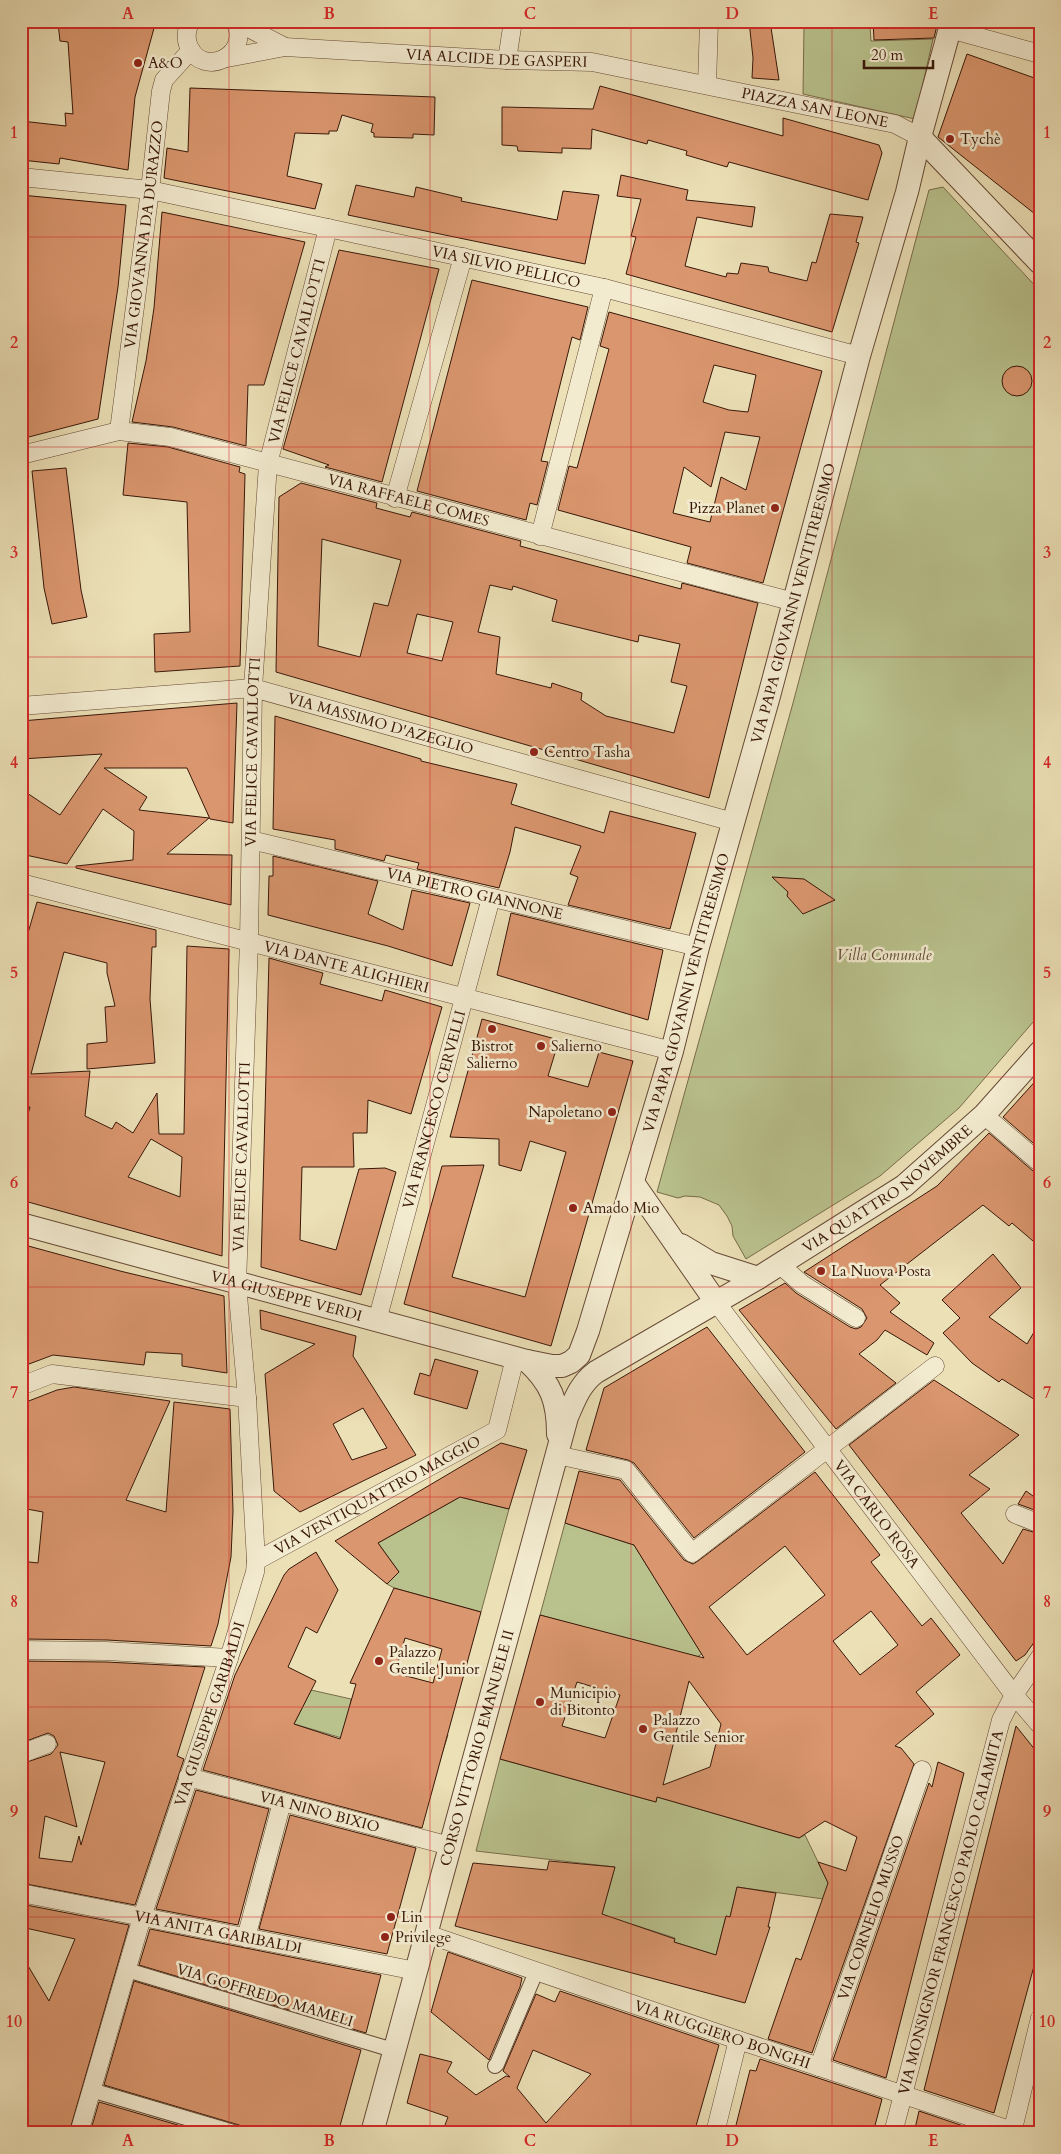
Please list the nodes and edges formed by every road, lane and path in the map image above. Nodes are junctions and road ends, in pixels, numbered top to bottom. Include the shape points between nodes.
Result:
1 (191, 21) edge
2 (235, 21) edge
3 (513, 21) edge
4 (709, 21) edge
5 (951, 25) edge
6 (285, 47) junction
7 (191, 50) junction
8 (1040, 54) edge
9 (227, 58) junction
10 (507, 60) junction
11 (706, 85) junction
12 (920, 136) junction
13 (21, 177) edge
14 (150, 190) junction
15 (328, 228) junction
16 (1037, 254) edge
17 (463, 258) junction
18 (604, 288) junction
19 (859, 356) junction
20 (118, 430) junction
21 (21, 455) edge
22 (268, 464) junction
23 (395, 498) junction
24 (540, 536) junction
25 (794, 602) junction
26 (253, 688) junction
27 (21, 706) edge
28 (733, 822) junction
29 (251, 840) junction
30 (21, 883) edge
31 (491, 898) junction
32 (249, 940) junction
33 (698, 947) junction
34 (465, 997) junction
35 (672, 1051) junction
36 (1040, 1052) edge
37 (984, 1115) junction
38 (1040, 1163) edge
39 (634, 1184) junction
40 (21, 1224) edge
41 (674, 1241) junction
42 (779, 1264) junction
43 (758, 1278) junction
44 (237, 1284) junction
45 (716, 1302) junction
46 (856, 1318) dead end
47 (377, 1321) junction
48 (521, 1360) junction
49 (552, 1366) joint
50 (935, 1366) dead end
51 (596, 1372) joint
52 (21, 1386) edge
53 (247, 1398) junction
54 (827, 1448) junction
55 (557, 1455) junction
56 (1015, 1514) dead end
57 (1040, 1524) edge
58 (256, 1561) junction
59 (21, 1650) edge
60 (1040, 1657) edge
61 (229, 1658) junction
62 (1014, 1695) junction
63 (1040, 1725) edge
64 (47, 1744) dead end
65 (21, 1754) edge
66 (922, 1770) dead end
67 (188, 1777) junction
68 (282, 1802) junction
69 (450, 1846) junction
70 (21, 1894) edge
71 (142, 1917) junction
72 (427, 1934) junction
73 (246, 1938) junction
74 (127, 1970) junction
75 (416, 1971) junction
76 (536, 1972) junction
77 (1040, 2018) edge
78 (738, 2040) junction
79 (393, 2050) junction
80 (494, 2066) dead end
81 (819, 2067) junction
82 (91, 2090) junction
83 (902, 2095) junction
84 (377, 2131) edge
85 (1014, 2132) edge
86 (79, 2133) edge
87 (238, 2133) edge
88 (715, 2133) edge
89 (893, 2133) edge

1 - 7 street via 186,34
2 - 6 street
2 - 9 street via 238,45
3 - 10 street
4 - 11 street
5 - 8 street
5 - 12 street, VIA PAPA GIOVANNI VENTITREESIMO
6 - 9 street
6 - 10 street, VIA ALCIDE DE GASPERI
7 - 9 street via 196,56 211,62
7 - 14 street, VIA GIOVANNA DA DURAZZO via 164,80 160,90
10 - 11 street, VIA ALCIDE DE GASPERI via 592,62
11 - 12 street, PIAZZA SAN LEONE via 895,124
12 - 16 street
12 - 19 street, VIA PAPA GIOVANNI VENTITREESIMO
13 - 14 street, VIA SILVIO PELLICO
14 - 15 street, VIA SILVIO PELLICO
14 - 20 street, VIA GIOVANNA DA DURAZZO
15 - 17 street, VIA SILVIO PELLICO
15 - 22 street, VIA FELICE CAVALLOTTI
17 - 18 street, VIA SILVIO PELLICO
17 - 23 street
18 - 19 street, VIA SILVIO PELLICO
18 - 24 street
19 - 25 street, VIA PAPA GIOVANNI VENTITREESIMO
20 - 21 street, VIA RAFFAELE COMES
20 - 22 street, VIA RAFFAELE COMES via 170,437
22 - 23 street, VIA RAFFAELE COMES
22 - 26 street, VIA FELICE CAVALLOTTI
23 - 24 street, VIA RAFFAELE COMES
24 - 25 street, VIA RAFFAELE COMES
25 - 28 street, VIA PAPA GIOVANNI VENTITREESIMO
26 - 27 street, VIA MASSIMO D'AZEGLIO
26 - 28 street, VIA MASSIMO D'AZEGLIO
26 - 29 street, VIA FELICE CAVALLOTTI
28 - 33 street, VIA PAPA GIOVANNI VENTITREESIMO
29 - 31 street, VIA PIETRO GIANNONE
29 - 32 street, VIA FELICE CAVALLOTTI
30 - 32 street, VIA DANTE ALIGHIERI
31 - 33 street, VIA PIETRO GIANNONE
31 - 34 street, VIA FRANCESCO CERVELLI
32 - 34 street, VIA DANTE ALIGHIERI
32 - 44 street, VIA FELICE CAVALLOTTI
33 - 35 street, VIA PAPA GIOVANNI VENTITREESIMO
34 - 35 street, VIA DANTE ALIGHIERI
34 - 47 street, VIA FRANCESCO CERVELLI
35 - 39 street, VIA PAPA GIOVANNI VENTITREESIMO
36 - 37 street, VIA QUATTRO NOVEMBRE
37 - 38 street
37 - 42 street, VIA QUATTRO NOVEMBRE via 904,1186
39 - 41 street
39 - 49 street, VIA PAPA GIOVANNI VENTITREESIMO via 583,1347 572,1362
40 - 44 street, VIA GIUSEPPE VERDI
41 - 43 street via 711,1263
41 - 45 street
42 - 43 street, VIA QUATTRO NOVEMBRE
42 - 46 street via 802,1284
43 - 45 street, VIA QUATTRO NOVEMBRE
44 - 47 street, VIA GIUSEPPE VERDI
44 - 53 street, VIA GIUSEPPE GARIBALDI
45 - 51 street, VIA QUATTRO NOVEMBRE
45 - 54 street, VIA CARLO ROSA
47 - 48 street, VIA GIUSEPPE VERDI
48 - 49 street, VIA GIUSEPPE VERDI
48 - 55 street via 547,1383 555,1399
48 - 58 street, VIA VENTIQUATTRO MAGGIO via 497,1430
50 - 54 street
51 - 55 street, CORSO VITTORIO EMANUELE II via 580,1388 567,1417
52 - 53 street via 52,1374
53 - 58 street, VIA GIUSEPPE GARIBALDI
54 - 55 street via 692,1553 626,1470
54 - 62 street, VIA CARLO ROSA
55 - 69 street, CORSO VITTORIO EMANUELE II
56 - 57 street
58 - 61 street, VIA GIUSEPPE GARIBALDI
59 - 61 street
60 - 62 street, VIA MONSIGNOR FRANCESCO PAOLO CALAMITA
61 - 67 street, VIA GIUSEPPE GARIBALDI
62 - 63 street, VIA CARLO ROSA
62 - 83 street, VIA MONSIGNOR FRANCESCO PAOLO CALAMITA via 1001,1720
64 - 65 street
66 - 81 street, VIA CORNELIO MUSSO
67 - 68 street, VIA NINO BIXIO
67 - 71 street, VIA GIUSEPPE GARIBALDI
68 - 69 street, VIA NINO BIXIO
68 - 73 street
69 - 72 street, CORSO VITTORIO EMANUELE II
70 - 71 street, VIA ANITA GARIBALDI
71 - 73 street, VIA ANITA GARIBALDI
71 - 74 street, VIA GIUSEPPE GARIBALDI
72 - 75 street, CORSO VITTORIO EMANUELE II
72 - 76 street, VIA RUGGIERO BONGHI
73 - 75 street, VIA ANITA GARIBALDI
74 - 79 street, VIA GOFFREDO MAMELI
74 - 82 street, VIA GIUSEPPE GARIBALDI
75 - 79 street, CORSO VITTORIO EMANUELE II
76 - 78 street, VIA RUGGIERO BONGHI
76 - 80 street
77 - 85 street
78 - 81 street, VIA RUGGIERO BONGHI
78 - 88 street
79 - 84 street, CORSO VITTORIO EMANUELE II
81 - 83 street, VIA RUGGIERO BONGHI
82 - 86 street, VIA GIUSEPPE GARIBALDI
82 - 87 street
83 - 85 street, VIA RUGGIERO BONGHI
83 - 89 street, VIA MONSIGNOR FRANCESCO PAOLO CALAMITA

